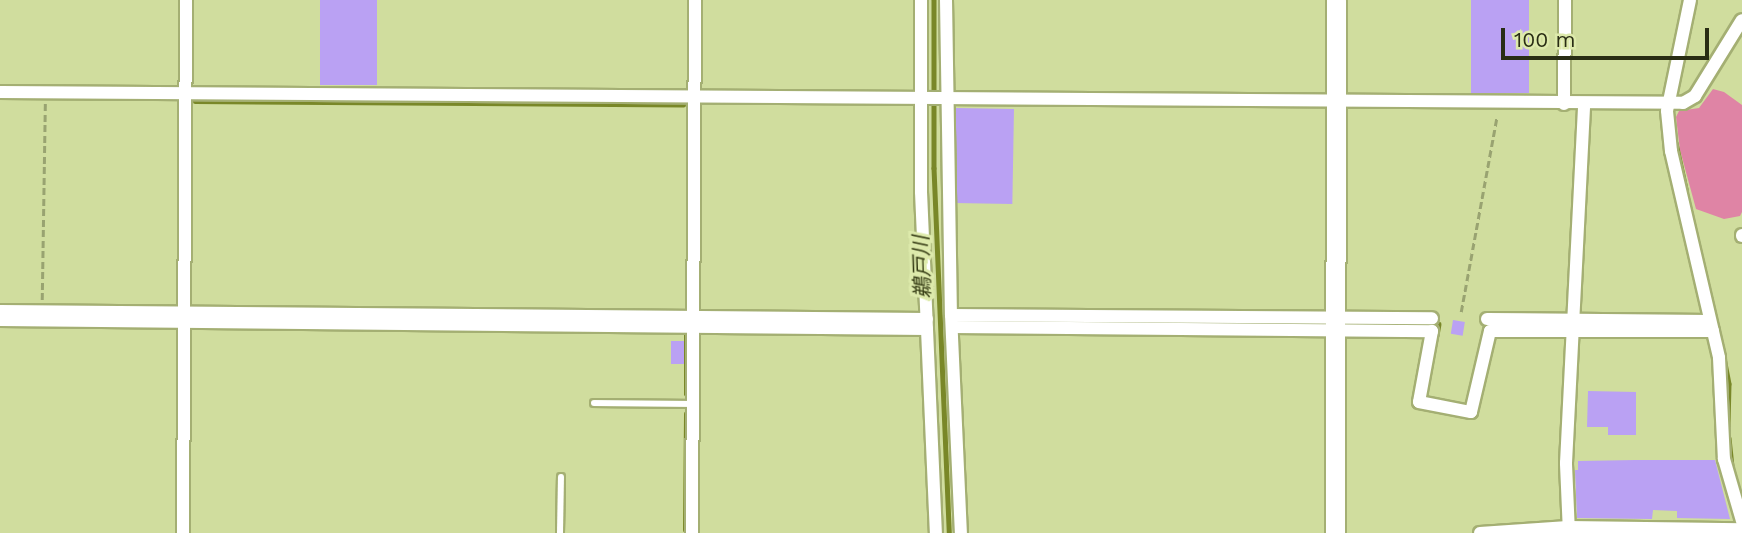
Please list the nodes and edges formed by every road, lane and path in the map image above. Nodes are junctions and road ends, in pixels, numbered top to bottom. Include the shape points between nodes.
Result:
1 (186, 0) edge
2 (695, 0) edge
3 (921, 0) edge
4 (946, 0) edge
5 (1336, 0) edge
6 (1565, 0) edge
7 (1690, 0) edge
8 (1742, 20) edge
9 (0, 92) edge
10 (45, 93) junction
11 (185, 95) junction
12 (695, 99) junction
13 (923, 100) junction
14 (943, 100) junction
15 (1336, 101) junction
16 (1499, 103) junction
17 (1668, 103) junction
18 (1564, 104) junction
19 (1584, 104) junction
20 (0, 311) edge
21 (42, 311) junction
22 (1461, 312) dead end
23 (184, 317) junction
24 (1432, 318) dead end
25 (1487, 319) dead end
26 (0, 320) edge
27 (951, 321) junction
28 (693, 322) junction
29 (1334, 323) junction
30 (927, 324) junction
31 (1573, 326) junction
32 (1712, 326) junction
33 (594, 403) dead end
34 (693, 404) junction
35 (561, 477) dead end
36 (1742, 521) edge
37 (1742, 529) edge
38 (1568, 530) edge
39 (183, 533) edge
40 (561, 533) edge
41 (692, 533) edge
42 (936, 533) edge
43 (961, 533) edge
44 (1335, 533) edge
45 (1480, 533) edge

1 - 11 street
2 - 12 street
3 - 13 street
4 - 14 street
5 - 15 street
6 - 18 street
7 - 17 street
8 - 17 street via 1695,96 1684,103
9 - 10 street
10 - 11 street
10 - 21 path
11 - 12 street
11 - 23 street
12 - 13 street
12 - 28 street
13 - 14 street
13 - 30 street
14 - 15 street
14 - 27 street
15 - 16 street
15 - 29 street
16 - 18 street
16 - 22 path
17 - 19 street
17 - 32 street via 1671,150
18 - 19 street
19 - 31 street
20 - 21 street
21 - 23 street
23 - 26 street
23 - 28 street
23 - 39 street
24 - 29 street
25 - 31 street
27 - 29 street
27 - 43 street
28 - 30 street
28 - 34 street
29 - 31 street via 1432,331 1419,402 1471,412 1490,331
29 - 44 street
30 - 42 street
31 - 32 street
31 - 38 street via 1566,463
32 - 36 street via 1723,385 1724,459
33 - 34 lane
34 - 41 street
35 - 40 lane
37 - 38 street
38 - 45 street

